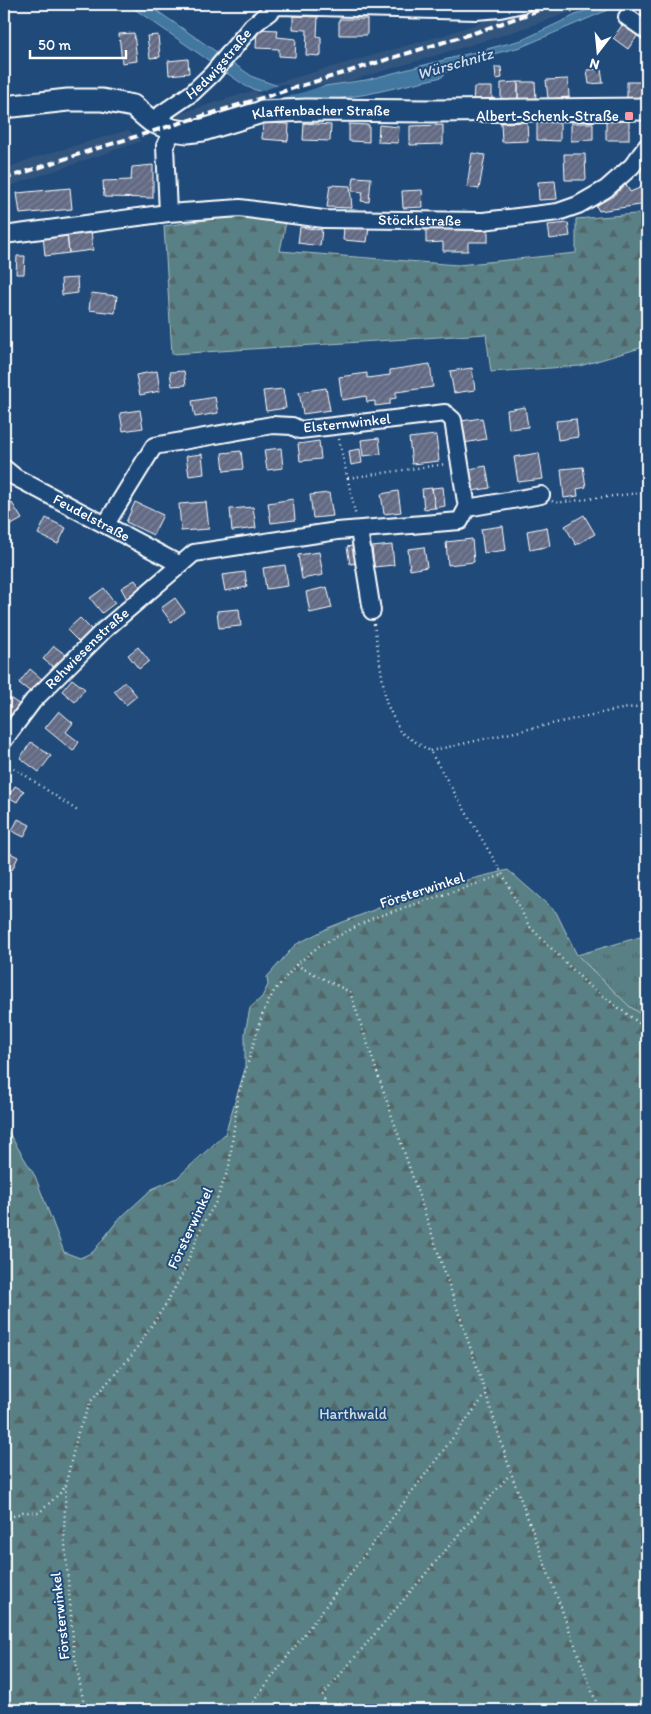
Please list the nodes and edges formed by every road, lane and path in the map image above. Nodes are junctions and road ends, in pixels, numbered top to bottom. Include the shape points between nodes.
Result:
1 (523, 4) edge
2 (589, 4) edge
3 (567, 8) dead end
4 (626, 17) dead end
5 (647, 30) edge
6 (4, 107) edge
7 (647, 109) edge
8 (151, 121) junction
9 (173, 130) junction
10 (647, 146) edge
11 (168, 213) junction
12 (4, 235) edge
13 (336, 426) junction
14 (460, 462) junction
15 (8, 476) edge
16 (348, 478) junction
17 (647, 492) edge
18 (541, 495) joint
19 (467, 508) junction
20 (106, 524) junction
21 (359, 530) junction
22 (179, 564) junction
23 (372, 611) joint
24 (647, 705) edge
25 (4, 740) edge
26 (430, 751) junction
27 (4, 765) edge
28 (79, 812) dead end
29 (503, 875) junction
30 (296, 965) junction
31 (647, 1029) edge
32 (486, 1394) junction
33 (511, 1473) junction
34 (66, 1483) junction
35 (4, 1520) edge
36 (85, 1710) edge
37 (247, 1710) edge
38 (328, 1710) edge
39 (600, 1710) edge

1 - 8 street, Hedwigstraße via 476,11 277,6 252,26 192,93
2 - 3 path via 572,11
4 - 5 street
6 - 8 main road, Klaffenbacher Straße via 102,100 133,106
7 - 9 main road, Klaffenbacher Straße via 306,110 262,112 204,130
8 - 9 main road, Klaffenbacher Straße
9 - 11 street via 165,146
10 - 11 street, Stöcklstraße via 632,166 606,189 558,212 483,221 323,219 240,208
11 - 12 street, Stöcklstraße
13 - 14 street, Elsternwinkel via 445,413 452,420
13 - 16 path
13 - 20 street, Elsternwinkel via 300,430 292,426 272,425 154,446
14 - 16 path
14 - 19 street, Elsternwinkel
15 - 20 street, Feudelstraße
16 - 21 path
17 - 18 path via 556,503
18 - 19 street
19 - 21 street via 460,521
20 - 22 street, Feudelstraße
21 - 22 street via 194,553
21 - 23 street
22 - 25 street, Rehwiesenstraße via 97,636 33,701
23 - 26 path via 386,702 400,732
24 - 26 path
26 - 29 path
27 - 28 path
29 - 30 path, Försterwinkel via 373,918 319,946
29 - 31 path via 529,926 587,984
30 - 32 path via 350,992
30 - 34 path, Försterwinkel via 274,991 263,1012 238,1096 229,1167 215,1204 166,1304 132,1355 92,1400 78,1432
32 - 33 path
32 - 37 path
33 - 38 path via 323,1695
33 - 39 path
34 - 35 path via 40,1513 23,1512
34 - 36 path, Försterwinkel via 64,1532 74,1652

